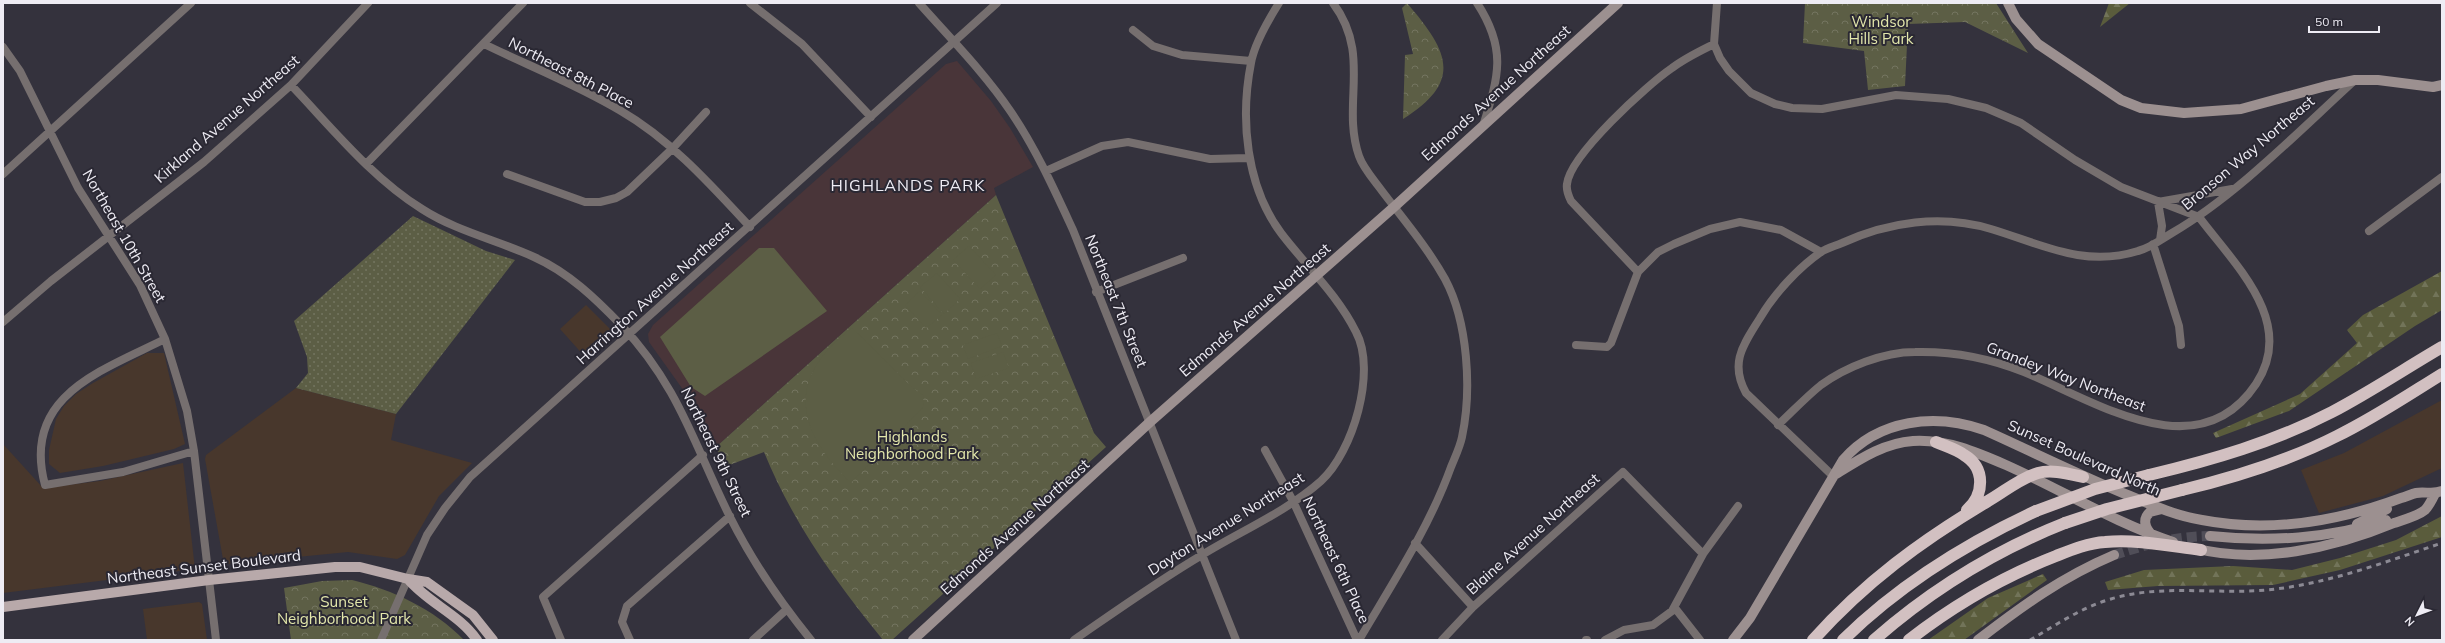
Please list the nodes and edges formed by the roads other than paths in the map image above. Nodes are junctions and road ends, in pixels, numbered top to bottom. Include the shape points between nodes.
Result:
1 (191, 3) edge
2 (368, 3) edge
3 (523, 3) edge
4 (750, 3) edge
5 (918, 3) edge
6 (997, 3) edge
7 (1278, 3) edge
8 (1332, 3) edge
9 (1477, 3) edge
10 (1618, 3) edge
11 (1717, 3) edge
12 (2008, 3) edge
13 (1133, 30) dead end
14 (954, 42) junction
15 (484, 44) junction
16 (1714, 44) junction
17 (3, 47) edge
18 (1251, 61) junction
19 (2355, 80) junction
20 (291, 85) junction
21 (2442, 85) edge
22 (706, 112) dead end
23 (871, 117) junction
24 (1483, 126) junction
25 (52, 132) junction
26 (672, 149) junction
27 (1248, 158) junction
28 (366, 164) junction
29 (1046, 172) junction
30 (3, 174) edge
31 (507, 174) dead end
32 (2442, 177) edge
33 (2233, 188) junction
34 (2158, 202) junction
35 (1394, 207) junction
36 (2199, 217) junction
37 (750, 227) junction
38 (2369, 231) dead end
39 (109, 235) junction
40 (2156, 242) junction
41 (1821, 252) junction
42 (1183, 258) dead end
43 (1638, 272) junction
44 (1316, 276) junction
45 (1096, 292) junction
46 (3, 322) edge
47 (630, 335) junction
48 (165, 339) junction
49 (1576, 345) dead end
50 (2181, 345) dead end
51 (2442, 346) edge
52 (2442, 374) edge
53 (1150, 422) junction
54 (1778, 425) junction
55 (1936, 442) junction
56 (1265, 450) dead end
57 (194, 451) junction
58 (703, 455) junction
59 (1833, 476) junction
60 (2030, 476) junction
61 (2083, 477) junction
62 (2438, 492) edge
63 (2416, 493) junction
64 (1294, 501) junction
65 (1738, 506) dead end
66 (2162, 509) junction
67 (2425, 510) junction
68 (730, 516) junction
69 (1959, 518) junction
70 (2340, 530) junction
71 (2154, 536) junction
72 (2210, 536) tunnel mouth
73 (1415, 543) junction
74 (2201, 550) junction
75 (1703, 554) junction
76 (1202, 555) junction
77 (2114, 555) tunnel mouth
78 (408, 579) junction
79 (209, 580) junction
80 (3, 607) edge
81 (1473, 607) junction
82 (1675, 608) junction
83 (786, 610) junction
84 (475, 637) edge
85 (216, 640) edge
86 (381, 640) edge
87 (483, 640) edge
88 (492, 640) edge
89 (561, 640) edge
90 (630, 640) edge
91 (753, 640) edge
92 (811, 640) edge
93 (913, 640) edge
94 (1074, 640) edge
95 (1236, 640) edge
96 (1358, 640) edge
97 (1442, 640) edge
98 (1605, 640) edge
99 (1700, 640) edge
100 (1733, 640) edge
101 (1813, 640) edge
102 (1843, 640) edge
103 (1874, 640) edge
104 (1909, 640) edge
105 (1978, 640) edge

1 - 25 street
2 - 20 street, Kirkland Avenue Northeast
3 - 15 street
4 - 23 street via 802,44
5 - 14 street, Northeast 7th Street
6 - 14 street, Harrington Avenue Northeast
7 - 18 street, Dayton Avenue Northeast
8 - 35 street via 1348,34 1355,61 1354,129 1359,157
9 - 24 street via 1489,22 1498,59 1497,84
10 - 24 street, Edmonds Avenue Northeast
11 - 16 street
12 - 19 street via 2016,19 2038,44 2121,100 2141,108 2184,113 2241,109
13 - 18 street via 1153,46 1182,55
14 - 23 street, Harrington Avenue Northeast
14 - 29 street, Northeast 7th Street via 989,81 1011,111
15 - 26 street, Northeast 8th Place via 621,111
15 - 28 street
16 - 34 street via 1729,71 1751,93 1775,104 1792,108 1822,109 1896,95 1948,99 1986,108 2021,123 2075,160 2121,187
16 - 43 street via 1671,68 1631,102 1606,126 1570,173 1566,191 1571,201
17 - 25 street, Northeast 10th Street via 20,71
18 - 27 street, Dayton Avenue Northeast via 1247,104
19 - 21 street via 2378,80 2433,87
19 - 33 street, Bronson Way Northeast
20 - 28 street, Northeast 9th Street
20 - 39 street, Kirkland Avenue Northeast via 204,162
22 - 26 street
23 - 37 street, Harrington Avenue Northeast
24 - 35 street, Edmonds Avenue Northeast
25 - 30 street
25 - 39 street, Northeast 10th Street via 78,188
26 - 31 street via 627,192 600,202 579,200
26 - 37 street, Northeast 8th Place via 712,186
27 - 29 street via 1210,159 1128,142 1102,146
27 - 44 street, Dayton Avenue Northeast via 1262,198 1280,231
28 - 47 street, Northeast 9th Street via 422,209 444,221 536,258 573,281 602,305
29 - 45 street, Northeast 7th Street via 1073,230
32 - 38 street
33 - 34 street
33 - 36 street, Bronson Way Northeast
34 - 36 street
34 - 40 street via 2162,226
35 - 44 street, Edmonds Avenue Northeast
35 - 73 street via 1428,249 1446,282 1458,313 1464,341 1467,378 1462,437 1444,487
36 - 40 street, Bronson Way Northeast
36 - 54 street, Grandey Way Northeast via 2262,304 2270,331 2269,352 2260,377 2238,405 2222,416 2204,424 2168,427 2124,416 1984,358 1940,352 1912,352 1869,361 1833,377 1819,386
37 - 47 street, Harrington Avenue Northeast
39 - 46 street, Kirkland Avenue Northeast
39 - 48 street, Northeast 10th Street via 140,285
40 - 41 street, Bronson Way Northeast via 2141,251 2122,255 2104,258 2078,256 2036,246 1989,228 1940,221 1897,224 1857,236
40 - 50 street via 2179,326
41 - 43 street via 1781,230 1740,222 1710,229 1674,244 1658,252
41 - 54 street, Bronson Way Northeast via 1794,276 1767,306 1739,352 1741,384 1746,393
42 - 45 street
43 - 49 street via 1611,343 1607,347
44 - 53 street, Edmonds Avenue Northeast
44 - 64 street, Dayton Avenue Northeast via 1337,299 1358,334 1364,369 1360,408 1337,462 1321,480
45 - 53 street, Northeast 7th Street
47 - 58 street, Northeast 9th Street via 657,367 672,391
47 - 78 street, Harrington Avenue Northeast via 470,477 427,535
48 - 57 street, Northeast 10th Street via 187,411
48 - 57 street via 101,371 66,394 54,407 48,420 40,466 45,485 123,472
51 - 102 highway, bridge via 2358,397 2304,425 2238,451 2095,489 2036,510 1966,546 1918,577 1870,614
52 - 103 highway, bridge via 2363,422 2317,446 2273,464 2107,509 2065,523 2003,550 1918,603
53 - 76 street, Northeast 7th Street
53 - 93 street, Edmonds Avenue Northeast
54 - 59 street, Bronson Way Northeast
55 - 59 street via 1913,441 1888,446 1863,457
55 - 60 street via 1962,447
55 - 69 highway via 1965,455 1979,474 1978,497
56 - 64 street, Northeast 6th Place
57 - 79 street, Northeast 10th Street
58 - 68 street, Northeast 9th Street
58 - 89 street via 543,597
59 - 61 street, Sunset Boulevard North via 1850,452 1894,426 1928,420 1948,420 1984,430
59 - 100 street, Sunset Boulevard North via 1750,618
60 - 61 highway via 2046,472
60 - 69 highway
60 - 71 street
61 - 66 street, Sunset Boulevard North
62 - 63 street, Sunset Boulevard North
62 - 67 street, Sunset Boulevard North
63 - 66 street, Sunset Boulevard North via 2341,517 2289,524 2222,523
63 - 70 street via 2371,518
64 - 76 street, Dayton Avenue Northeast
64 - 96 street, Northeast 6th Place
65 - 75 street
66 - 71 street via 2150,512 2146,518 2146,527
67 - 70 street via 2361,528
67 - 74 street via 2367,535 2324,547 2244,554
68 - 83 street, Northeast 9th Street
68 - 90 street via 627,606 622,622
69 - 101 highway via 1910,550 1880,574
70 - 72 street via 2275,539
71 - 74 street
73 - 81 street, Blaine Avenue Northeast
73 - 96 street
74 - 104 highway via 2131,542 2103,542 2080,547 1980,591
75 - 81 street, Blaine Avenue Northeast via 1623,472
75 - 82 street
76 - 94 street, Dayton Avenue Northeast
76 - 95 street, Northeast 7th Street
77 - 105 street via 2080,569 2045,589
78 - 79 main road, Northeast Sunset Boulevard via 360,567 335,567
78 - 84 main road via 419,593 446,611
78 - 86 street, Harrington Avenue Northeast
78 - 88 main road, Northeast Sunset Boulevard via 427,582 444,592 473,615
79 - 80 main road, Northeast Sunset Boulevard
79 - 85 street, Northeast 10th Street
81 - 97 street
82 - 98 street via 1653,625 1624,630
82 - 99 street
83 - 91 street
83 - 92 street, Northeast 9th Street
84 - 87 main road

